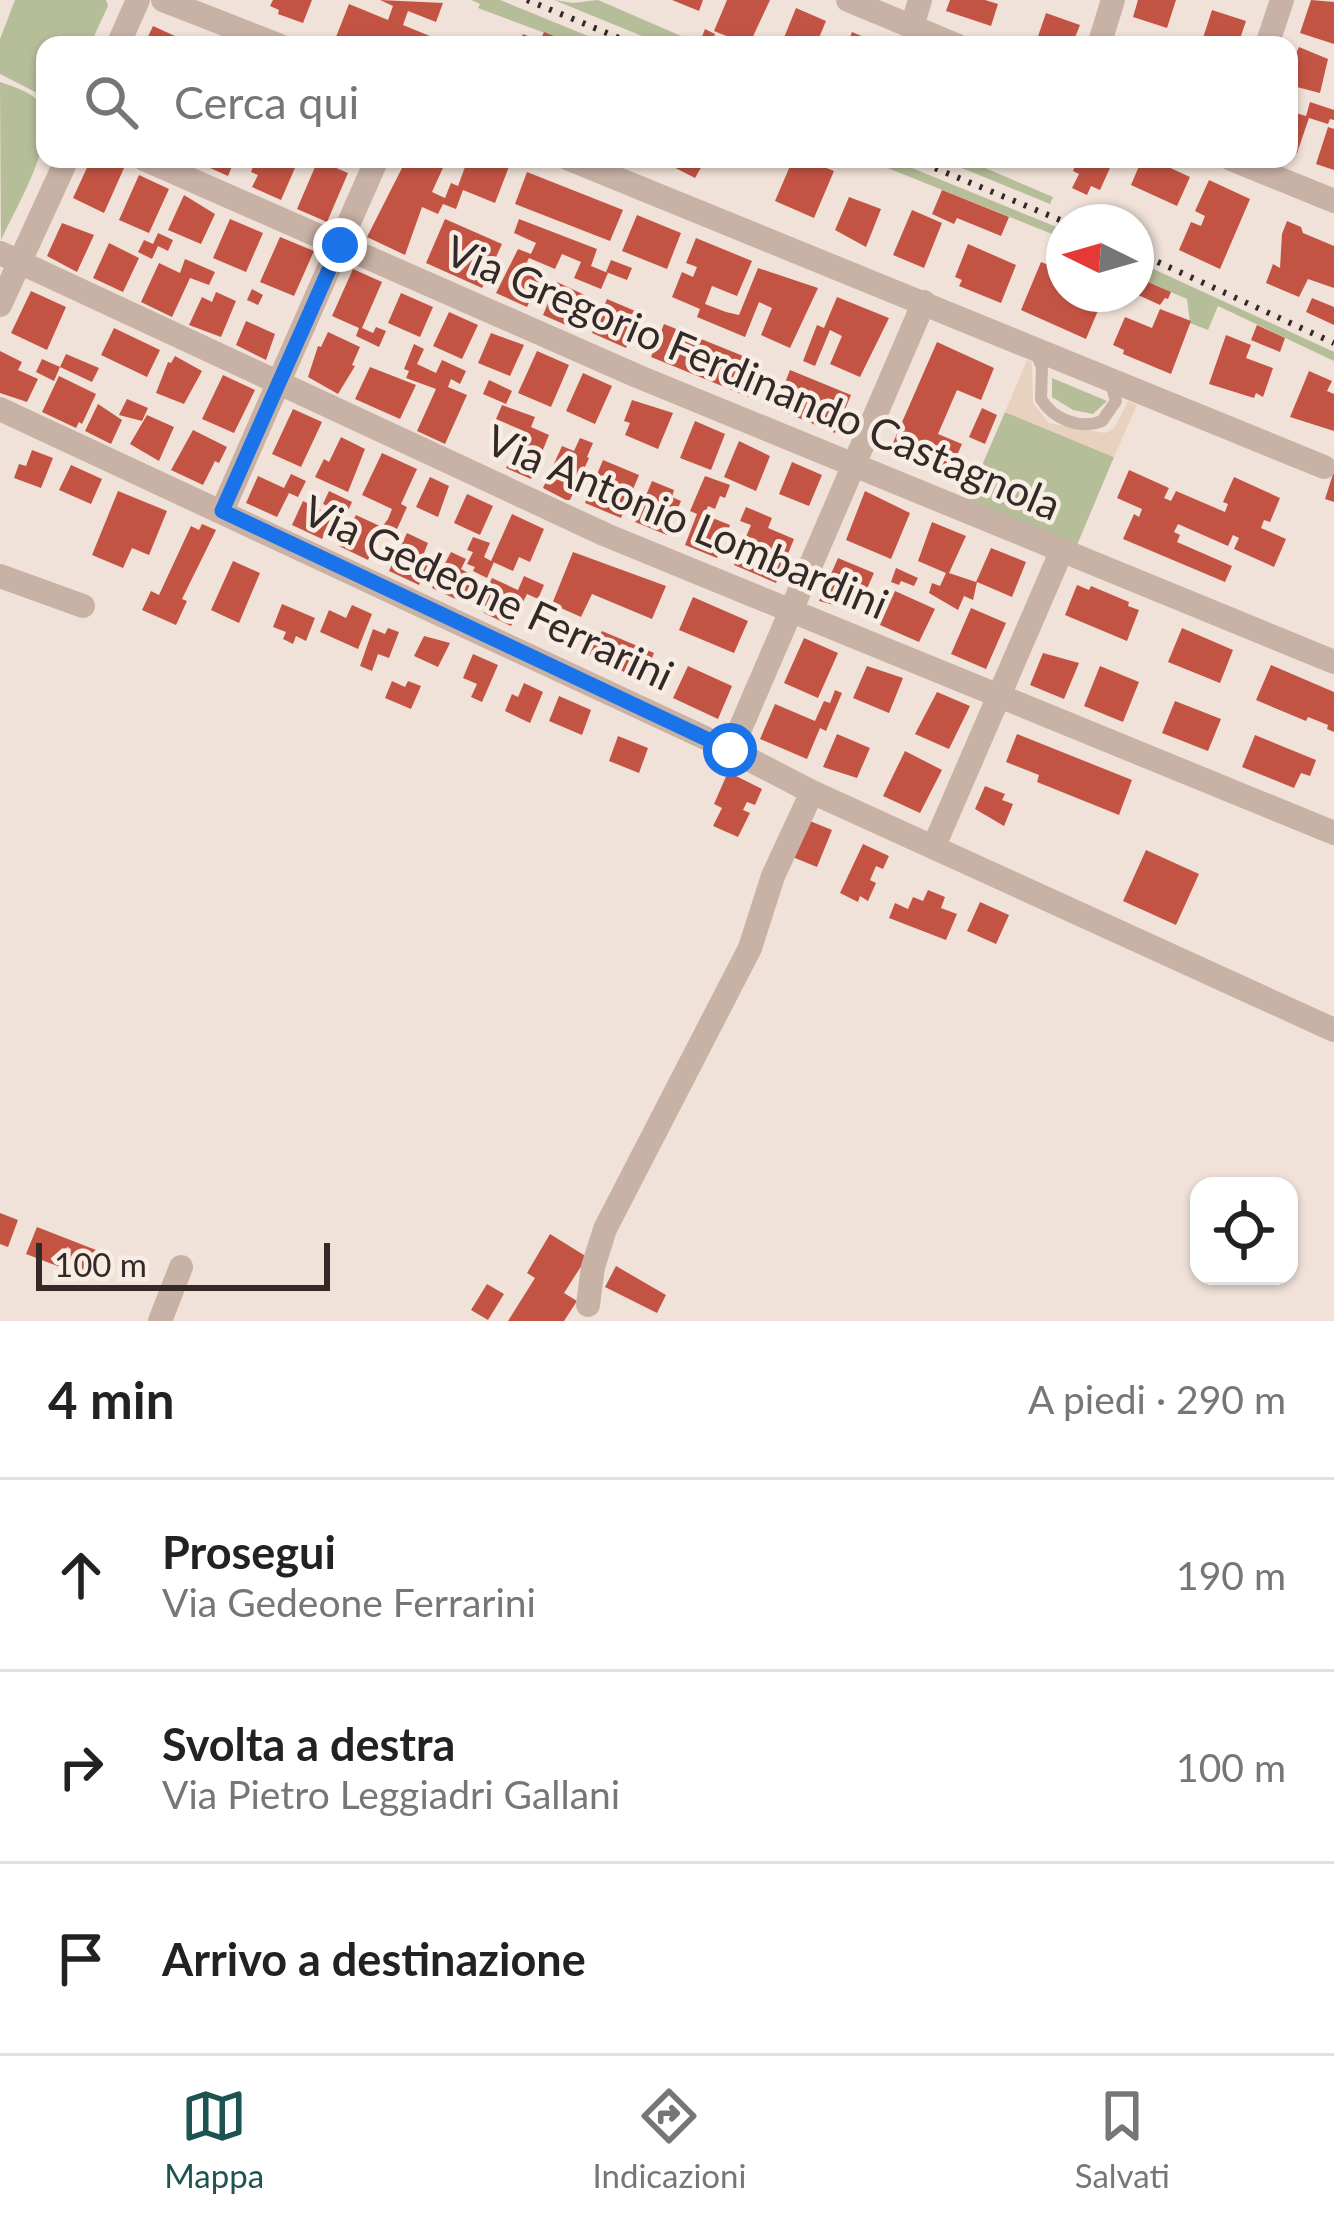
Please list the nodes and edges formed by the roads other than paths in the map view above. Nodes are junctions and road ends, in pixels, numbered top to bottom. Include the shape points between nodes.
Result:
1 (138, 0) edge
2 (163, 0) edge
3 (848, 0) edge
4 (920, 0) edge
5 (1113, 0) edge
6 (1282, 0) edge
7 (912, 26) junction
8 (122, 36) edge
9 (255, 36) edge
10 (935, 36) edge
11 (1102, 36) edge
12 (1270, 36) edge
13 (63, 168) edge
14 (165, 168) edge
15 (373, 168) edge
16 (591, 168) edge
17 (1254, 168) edge
18 (1334, 201) edge
19 (340, 245) junction
20 (10, 258) edge
21 (924, 302) junction
22 (0, 305) edge
23 (1024, 344) junction
24 (1098, 374) junction
25 (279, 385) junction
26 (0, 409) edge
27 (853, 464) junction
28 (1324, 467) dead end
29 (222, 511) junction
30 (1062, 550) junction
31 (0, 576) edge
32 (83, 606) dead end
33 (790, 610) junction
34 (1334, 662) edge
35 (999, 696) junction
36 (730, 750) junction
37 (812, 792) junction
38 (1334, 833) edge
39 (934, 846) junction
40 (1334, 1030) edge
41 (181, 1267) dead end
42 (589, 1305) dead end
43 (160, 1321) edge

1 - 8 street
2 - 9 street
3 - 7 street
4 - 7 street
5 - 11 street
6 - 12 street
7 - 10 street
13 - 20 street
14 - 19 street, Via Gregorio Ferdinando Castagnola
15 - 19 street
16 - 21 street
17 - 18 street
19 - 25 street
19 - 27 street, Via Gregorio Ferdinando Castagnola
20 - 22 street
20 - 25 street, Via Antonio Lombardini
21 - 23 street
21 - 27 street
23 - 24 street
23 - 24 lane via 1041,361 1041,399 1060,417 1090,425 1108,417 1116,390
24 - 28 street
25 - 29 street
25 - 33 street, Via Antonio Lombardini
26 - 29 street, Via Gedeone Ferrarini
27 - 30 street, Via Gregorio Ferdinando Castagnola
27 - 33 street
29 - 36 street, Via Gedeone Ferrarini
30 - 34 street, Via Gregorio Ferdinando Castagnola
30 - 35 street
31 - 32 street
33 - 35 street, Via Antonio Lombardini
33 - 36 street
35 - 38 street, Via Antonio Lombardini
35 - 39 street
36 - 37 street, Via Gedeone Ferrarini
37 - 39 street, Via Gedeone Ferrarini
37 - 42 street via 750,948 605,1229
39 - 40 street, Via Gedeone Ferrarini
41 - 43 street

